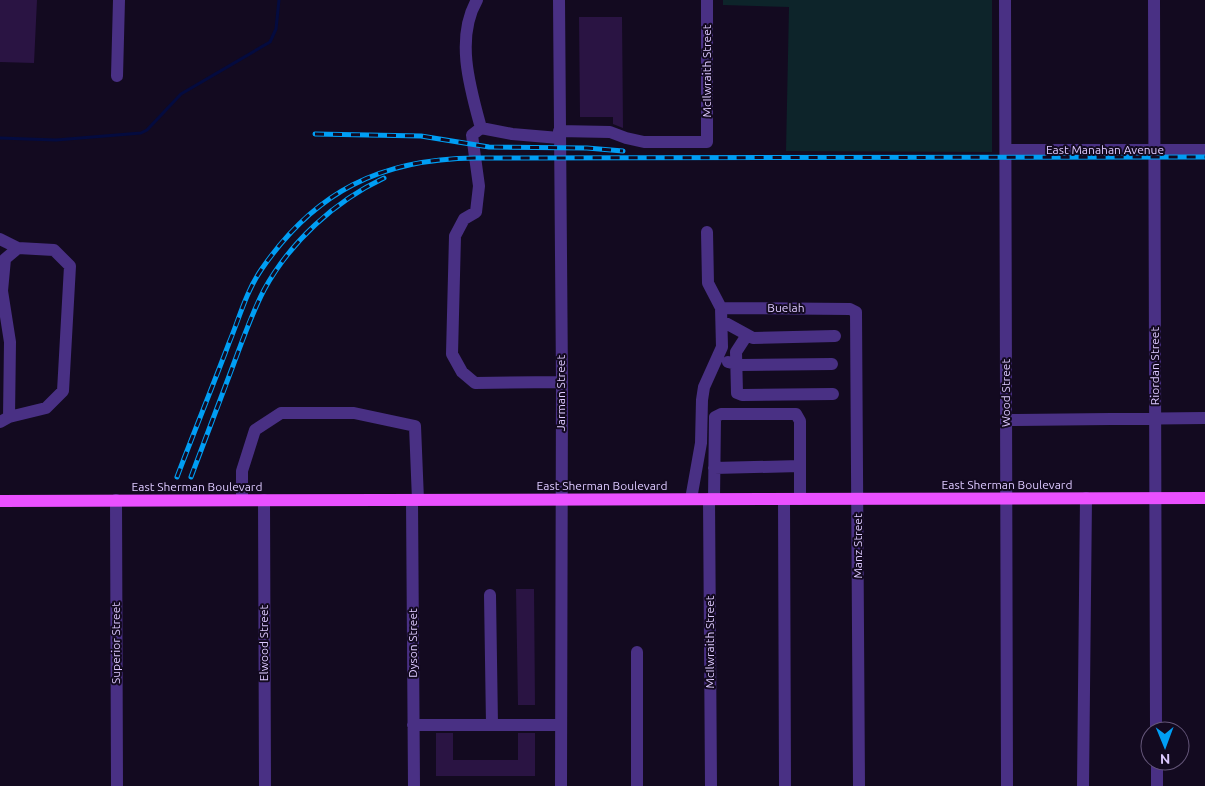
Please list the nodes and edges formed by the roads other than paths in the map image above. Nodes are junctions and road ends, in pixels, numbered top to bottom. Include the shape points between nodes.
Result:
1 (119, 0) edge
2 (477, 0) edge
3 (559, 0) edge
4 (707, 0) edge
5 (1005, 0) edge
6 (1154, 0) edge
7 (117, 76) dead end
8 (481, 128) junction
9 (559, 134) junction
10 (1006, 150) junction
11 (1154, 150) junction
12 (1205, 150) edge
13 (707, 232) dead end
14 (0, 239) edge
15 (18, 248) junction
16 (722, 308) junction
17 (850, 309) joint
18 (722, 321) junction
19 (748, 335) junction
20 (835, 336) dead end
21 (718, 360) junction
22 (735, 364) junction
23 (832, 364) dead end
24 (562, 382) junction
25 (833, 394) dead end
26 (1205, 418) edge
27 (1155, 419) junction
28 (5, 420) edge
29 (1006, 420) junction
30 (800, 466) junction
31 (714, 468) junction
32 (858, 498) junction
33 (1006, 498) junction
34 (1086, 498) junction
35 (1155, 498) junction
36 (1205, 498) edge
37 (691, 499) junction
38 (712, 499) junction
39 (784, 499) junction
40 (800, 499) junction
41 (116, 500) junction
42 (242, 500) junction
43 (264, 500) junction
44 (415, 500) junction
45 (561, 500) junction
46 (0, 501) edge
47 (490, 595) dead end
48 (637, 652) dead end
49 (1156, 721) edge
50 (413, 725) junction
51 (492, 725) junction
52 (561, 725) junction
53 (1157, 771) edge
54 (117, 786) edge
55 (265, 786) edge
56 (414, 786) edge
57 (561, 786) edge
58 (637, 786) edge
59 (711, 786) edge
60 (785, 786) edge
61 (859, 786) edge
62 (1007, 786) edge
63 (1084, 786) edge
64 (1157, 786) edge

1 - 7 street
2 - 8 street via 470,12 465,68
3 - 9 street, Jarman Street
4 - 9 street, McIlwraith Street via 707,142 644,142 610,132
5 - 10 street, Wood Street
6 - 11 street, Riordan Street
8 - 9 street via 512,134
8 - 24 street via 472,135 480,186 476,212 464,219 455,236 452,354 462,372 475,383
9 - 24 street, Jarman Street
10 - 11 street, East Manahan Avenue
10 - 29 street, Wood Street
11 - 12 street, East Manahan Avenue
11 - 27 street, Riordan Street
13 - 16 street via 708,283
14 - 15 street
15 - 28 street via 5,259 2,291 10,342
15 - 28 street via 54,250 70,266 65,378 63,391 46,408
16 - 17 street, Buelah
16 - 18 street
17 - 32 street, Manz Street via 856,312
18 - 19 street
18 - 21 street via 722,347
19 - 20 street via 752,338
19 - 22 street via 736,352
21 - 22 street
21 - 37 street via 704,388 701,443
22 - 23 street
22 - 25 street via 737,393 742,395
24 - 45 street, Jarman Street
26 - 27 street
27 - 29 street
27 - 35 street, Riordan Street
29 - 33 street, Wood Street
30 - 31 street
30 - 31 street, McIlwraith Street via 800,418 796,414 721,414 715,417 714,422
30 - 40 street
31 - 38 street, McIlwraith Street
32 - 33 main road, East Sherman Boulevard
32 - 40 main road, East Sherman Boulevard
32 - 61 street, Manz Street
33 - 34 main road, East Sherman Boulevard
33 - 62 street, Wood Street
34 - 35 main road, East Sherman Boulevard
34 - 63 street
35 - 36 main road, East Sherman Boulevard
35 - 49 street, Riordan Street
37 - 38 main road, East Sherman Boulevard
37 - 45 main road, East Sherman Boulevard
38 - 39 main road, East Sherman Boulevard
38 - 59 street, McIlwraith Street
39 - 40 main road, East Sherman Boulevard
39 - 60 street
41 - 42 main road, East Sherman Boulevard
41 - 46 main road, East Sherman Boulevard
41 - 54 street, Superior Street
42 - 43 main road, East Sherman Boulevard
42 - 44 street, Dyson Street via 242,471 255,430 281,413 316,412 354,413 415,426
43 - 44 main road, East Sherman Boulevard
43 - 55 street, Elwood Street
44 - 45 main road, East Sherman Boulevard
44 - 50 street, Dyson Street
45 - 52 street, Jarman Street
47 - 51 street
48 - 58 street
50 - 51 street
50 - 56 street, Dyson Street
51 - 52 street
52 - 57 street, Jarman Street
53 - 64 street

